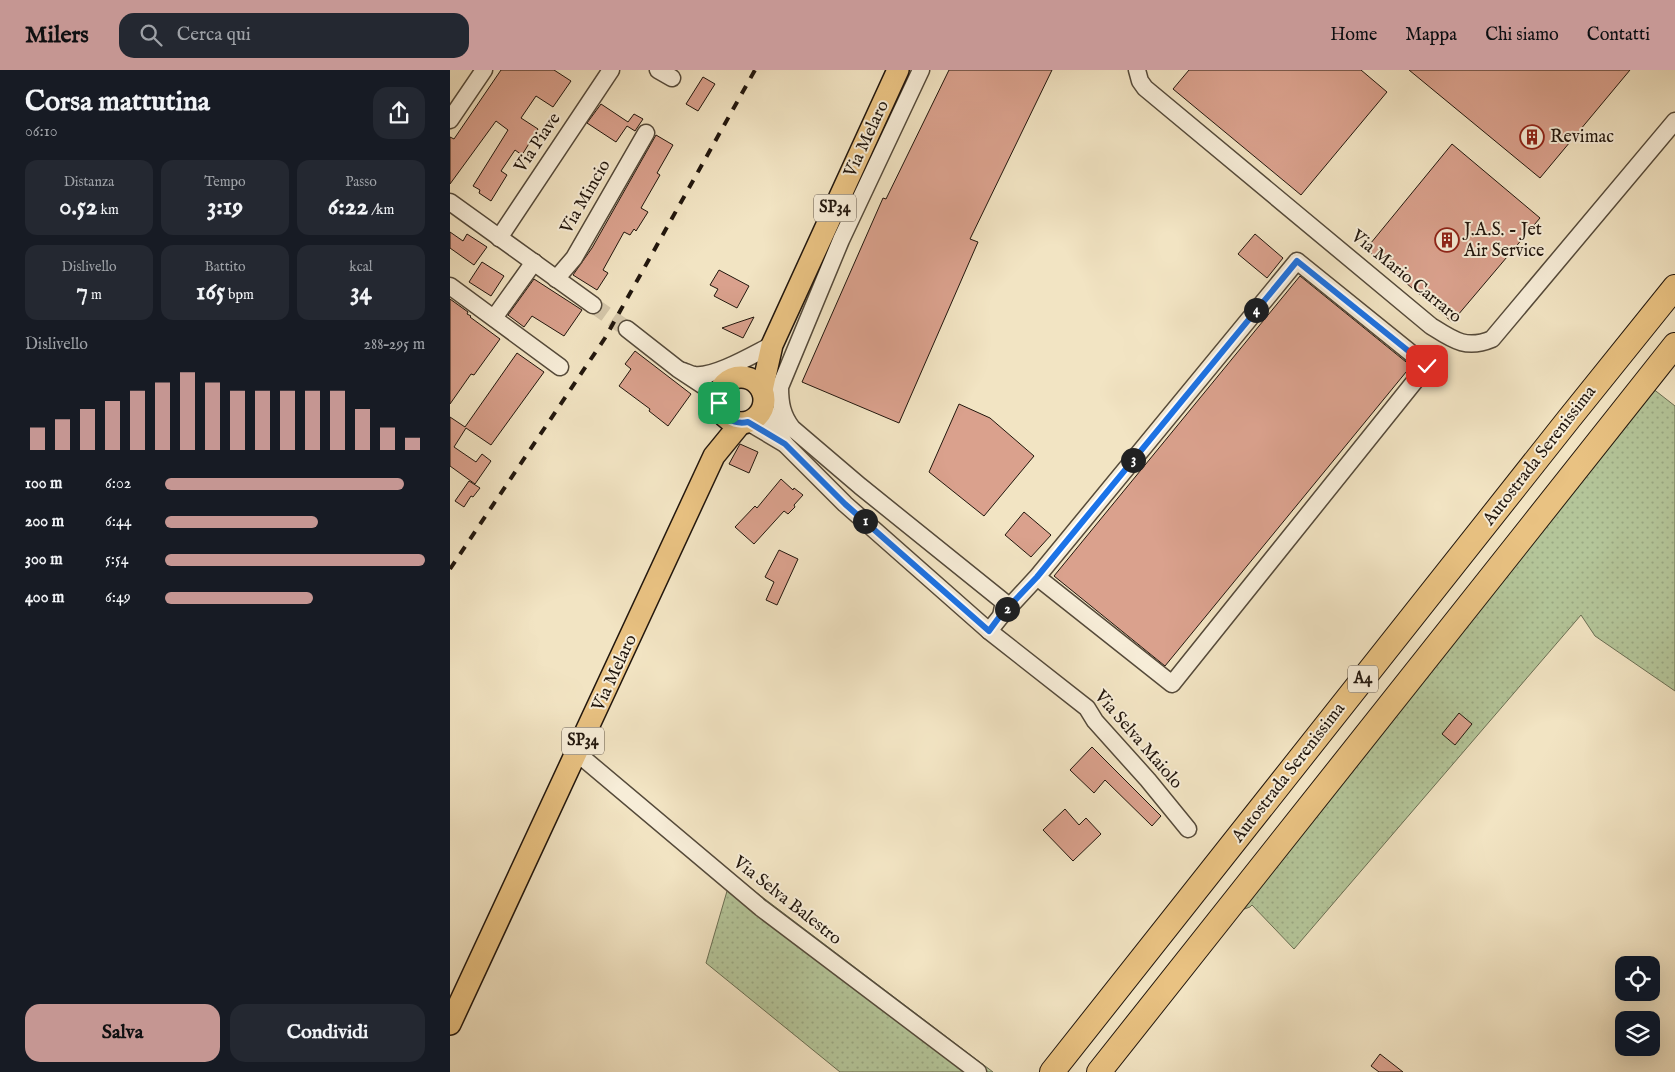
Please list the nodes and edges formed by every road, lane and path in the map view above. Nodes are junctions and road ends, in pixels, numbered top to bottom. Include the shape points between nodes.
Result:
1 (484, 70) edge
2 (611, 70) edge
3 (898, 70) edge
4 (921, 70) edge
5 (1137, 70) edge
6 (450, 120) edge
7 (1675, 121) edge
8 (646, 133) dead end
9 (450, 202) edge
10 (499, 238) junction
11 (534, 262) junction
12 (556, 278) junction
13 (450, 286) edge
14 (1675, 287) edge
15 (593, 305) tunnel mouth
16 (494, 318) junction
17 (627, 330) tunnel mouth
18 (772, 345) junction
19 (1675, 345) edge
20 (560, 367) dead end
21 (678, 370) junction
22 (732, 379) junction
23 (762, 397) junction
24 (733, 414) junction
25 (785, 444) junction
26 (860, 486) junction
27 (845, 504) junction
28 (1037, 577) junction
29 (1000, 616) junction
30 (989, 631) junction
31 (578, 753) junction
32 (1188, 829) dead end
33 (450, 1024) edge
34 (978, 1072) edge
35 (1052, 1072) edge
36 (1099, 1072) edge

1 - 6 street
2 - 10 street, Via Piave
3 - 18 main road, Via Melaro / SP34
4 - 26 street via 841,240 780,386 782,409 792,428
5 - 7 street, Via Mario Carraro via 1145,88 1432,326 1455,341 1470,345 1492,339
8 - 12 street, Via Mincio via 574,258
9 - 10 street
10 - 11 street
11 - 12 street
11 - 16 street
12 - 15 street
13 - 16 street
14 - 35 highway, Autostrada Serenissima / A4
16 - 20 street
17 - 21 street, Via Selva Maiolo
18 - 21 street via 713,372 695,375
18 - 22 main road, Via Melaro / SP34 via 754,366
18 - 23 main road, Via Melaro / SP34
19 - 36 highway, Autostrada Serenissima / A4
21 - 24 street, Via Selva Maiolo
22 - 23 main road via 752,380
22 - 24 main road, Via Melaro / SP34 via 721,389
23 - 24 main road, Via Melaro / SP34 via 758,415
23 - 25 street, Via Selva Maiolo
24 - 25 street, Via Selva Maiolo
24 - 31 main road, Via Melaro / SP34 via 718,434 714,456
25 - 27 street, Via Selva Maiolo
26 - 27 street
26 - 29 street via 1004,602
27 - 30 street, Via Selva Maiolo
28 - 28 street via 1297,261 1427,366 1172,684
28 - 29 street
29 - 30 street
30 - 32 street, Via Selva Maiolo via 1086,708
31 - 33 main road, Via Melaro / SP34
31 - 34 street, Via Selva Balestro via 761,908

